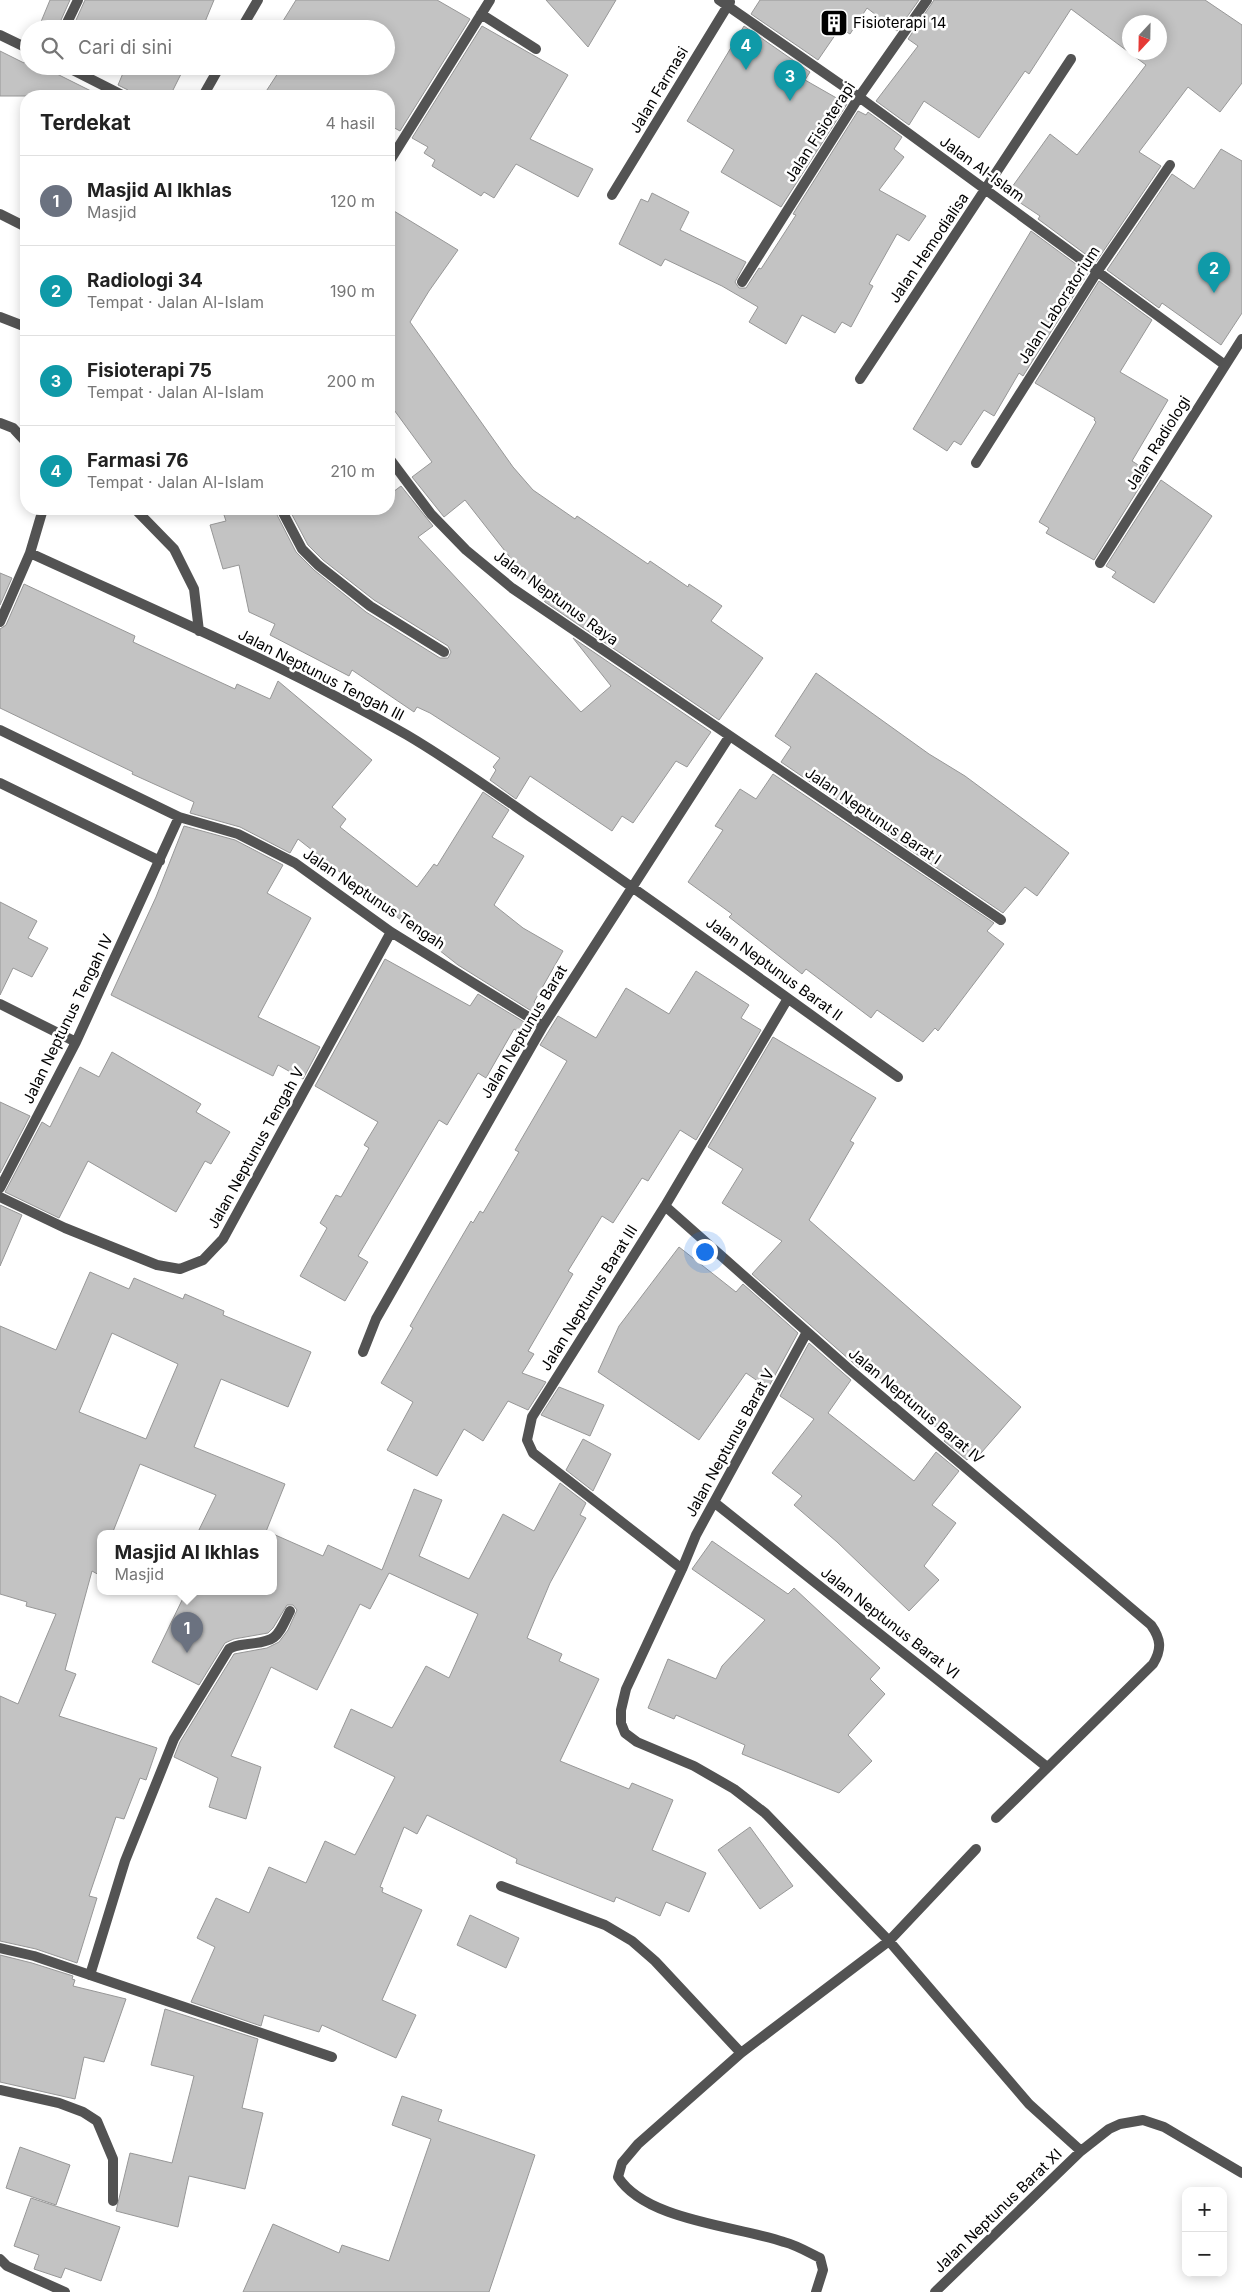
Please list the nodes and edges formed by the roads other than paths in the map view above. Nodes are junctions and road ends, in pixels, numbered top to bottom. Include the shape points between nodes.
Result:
1 (78, 0) edge
2 (258, 0) edge
3 (490, 0) edge
4 (927, 0) edge
5 (726, 2) edge
6 (481, 14) junction
7 (68, 20) edge
8 (246, 20) edge
9 (0, 35) edge
10 (20, 44) edge
11 (536, 49) dead end
12 (1071, 59) dead end
13 (83, 75) edge
14 (215, 75) edge
15 (112, 90) edge
16 (206, 90) edge
17 (859, 97) junction
18 (395, 152) edge
19 (1170, 165) dead end
20 (985, 191) junction
21 (612, 195) dead end
22 (0, 214) edge
23 (20, 225) edge
24 (1097, 272) junction
25 (742, 282) dead end
26 (0, 316) edge
27 (20, 324) edge
28 (1242, 339) edge
29 (1225, 365) junction
30 (860, 379) dead end
31 (0, 423) edge
32 (20, 436) edge
33 (976, 463) dead end
34 (395, 466) edge
35 (41, 515) edge
36 (141, 515) edge
37 (285, 515) edge
38 (30, 553) junction
39 (1100, 563) dead end
40 (0, 622) edge
41 (199, 631) junction
42 (444, 652) dead end
43 (0, 730) edge
44 (728, 737) junction
45 (0, 783) edge
46 (179, 817) junction
47 (160, 861) junction
48 (633, 886) junction
49 (1001, 920) dead end
50 (391, 932) junction
51 (788, 1000) junction
52 (0, 1004) edge
53 (543, 1026) junction
54 (76, 1042) junction
55 (898, 1077) dead end
56 (0, 1188) edge
57 (0, 1197) edge
58 (665, 1206) junction
59 (807, 1332) junction
60 (363, 1352) dead end
61 (715, 1503) junction
62 (682, 1570) junction
63 (290, 1612) dead end
64 (1047, 1767) junction
65 (996, 1818) dead end
66 (976, 1849) dead end
67 (501, 1886) dead end
68 (889, 1941) junction
69 (0, 1948) edge
70 (90, 1975) junction
71 (741, 2052) junction
72 (332, 2057) dead end
73 (0, 2090) edge
74 (1081, 2152) junction
75 (1242, 2173) edge
76 (113, 2201) dead end
77 (0, 2259) edge
78 (65, 2292) edge
79 (816, 2292) edge
80 (935, 2292) edge

1 - 7 street
2 - 8 street
3 - 6 street
4 - 17 street, Jalan Fisioterapi
5 - 17 street, Jalan Al-Islam
5 - 21 street, Jalan Farmasi
6 - 11 street
6 - 18 street
9 - 10 street
12 - 20 street, Jalan Hemodialisa
13 - 15 street
14 - 16 street
17 - 20 street, Jalan Al-Islam
17 - 25 street, Jalan Fisioterapi
19 - 24 street, Jalan Laboratorium
20 - 24 street, Jalan Al-Islam
20 - 30 street, Jalan Hemodialisa
22 - 23 street
24 - 29 street, Jalan Al-Islam
24 - 33 street, Jalan Laboratorium
26 - 27 street
28 - 29 street, Jalan Radiologi
29 - 39 street, Jalan Radiologi
31 - 32 street via 13,428
34 - 44 street, Jalan Neptunus Raya via 431,514 466,550 512,588
35 - 38 street
36 - 41 street via 174,549 194,588
37 - 42 street via 302,549 318,565 370,606
38 - 40 street
38 - 41 street, Jalan Neptunus Tengah III
41 - 48 street, Jalan Neptunus Tengah III via 342,699 410,737
43 - 46 street, Jalan Neptunus Tengah
44 - 48 street, Jalan Neptunus Barat
44 - 49 street, Jalan Neptunus Barat I
45 - 47 street
46 - 47 street
46 - 50 street, Jalan Neptunus Tengah via 238,834 295,863
47 - 54 street, Jalan Neptunus Tengah IV
48 - 51 street, Jalan Neptunus Barat II
48 - 53 street, Jalan Neptunus Barat
50 - 53 street, Jalan Neptunus Tengah
50 - 57 street, Jalan Neptunus Tengah V via 223,1239 203,1260 180,1269 158,1265 65,1228
51 - 55 street, Jalan Neptunus Barat II
51 - 58 street, Jalan Neptunus Barat III
52 - 54 street
53 - 60 street, Jalan Neptunus Barat via 376,1318
54 - 56 street, Jalan Neptunus Tengah IV
58 - 59 street, Jalan Neptunus Barat IV
58 - 62 street, Jalan Neptunus Barat III via 532,1417 527,1440 533,1453
59 - 61 street, Jalan Neptunus Barat V
59 - 64 street, Jalan Neptunus Barat IV via 1151,1625 1157,1634 1159,1654 1153,1664
61 - 62 street, Jalan Neptunus Barat V via 696,1535
61 - 64 street, Jalan Neptunus Barat VI
62 - 68 street, Jalan Neptunus Barat V via 626,1689 621,1710 625,1733 637,1742 694,1766 734,1789 766,1813
63 - 70 street via 280,1632 269,1642 229,1649 174,1739 125,1861
64 - 65 street
66 - 68 street
67 - 71 street via 605,1925 632,1941
68 - 71 street
68 - 74 street via 1029,2104
69 - 70 street
70 - 72 street
71 - 79 street via 638,2144 622,2162 618,2177 626,2189 641,2200 673,2213 784,2242 820,2258 823,2270
73 - 76 street via 60,2103 97,2121 113,2158
74 - 75 street, Jalan Neptunus Barat XI via 1109,2129 1137,2120 1164,2127
74 - 80 street, Jalan Neptunus Barat XI
77 - 78 street via 7,2266

